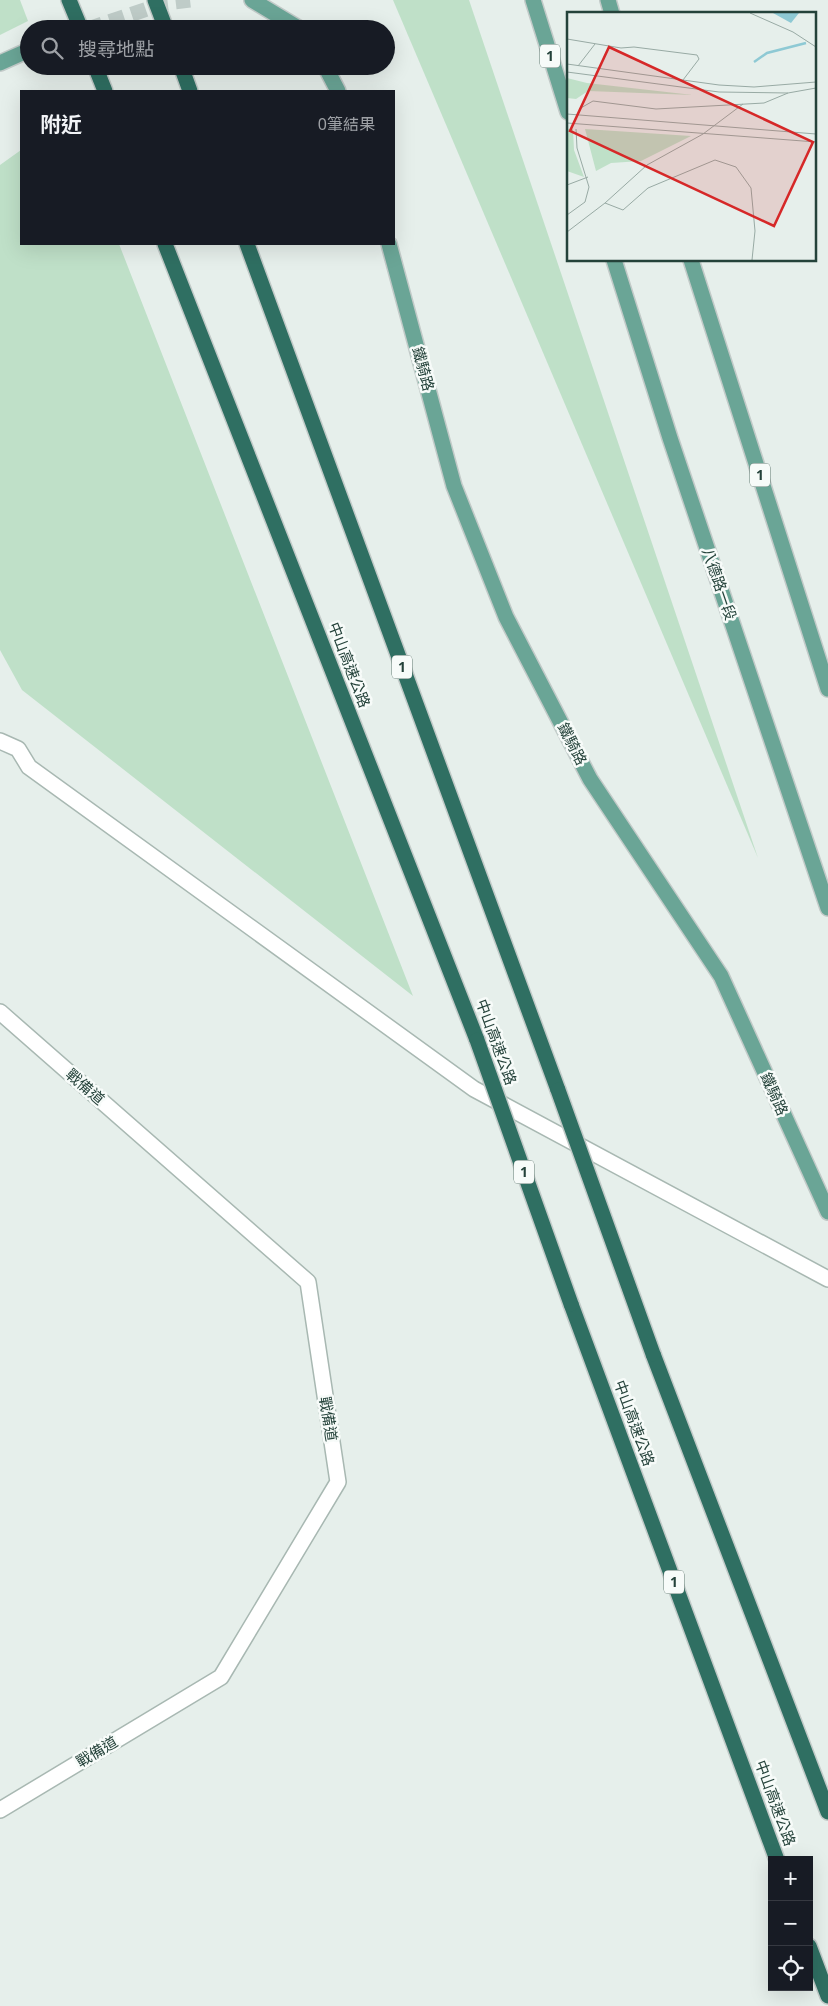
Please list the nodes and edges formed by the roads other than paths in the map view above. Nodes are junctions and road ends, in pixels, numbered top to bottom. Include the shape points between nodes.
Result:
1 (69, 0) edge
2 (155, 0) edge
3 (252, 0) edge
4 (533, 0) edge
5 (77, 20) edge
6 (163, 20) edge
7 (285, 20) edge
8 (20, 54) edge
9 (0, 62) edge
10 (99, 75) edge
11 (184, 75) edge
12 (330, 75) edge
13 (105, 90) edge
14 (190, 90) edge
15 (337, 90) edge
16 (567, 109) edge
17 (165, 245) edge
18 (247, 245) edge
19 (389, 245) edge
20 (614, 261) edge
21 (691, 261) edge
22 (828, 689) edge
23 (0, 741) edge
24 (828, 908) edge
25 (0, 1012) edge
26 (828, 1212) edge
27 (828, 1279) edge
28 (0, 1810) edge
29 (828, 1812) edge
30 (776, 1856) edge
31 (813, 1957) edge
32 (828, 1996) edge

1 - 5 highway
2 - 6 highway
3 - 7 main road
4 - 16 main road, 1
8 - 9 main road
10 - 13 highway
11 - 14 highway
12 - 15 main road
17 - 30 highway, 中山高速公路 / 1, bridge via 478,1040 571,1304
18 - 29 highway, 1, bridge via 653,1354
19 - 26 main road, 鐵騎路 via 454,486 506,617 590,779 720,976
20 - 24 main road, 八德路一段 via 670,438
21 - 22 main road, 1
23 - 27 lane via 18,749 29,767 474,1089
25 - 28 lane, 戰備道 via 308,1282 338,1482 221,1677
31 - 32 highway

